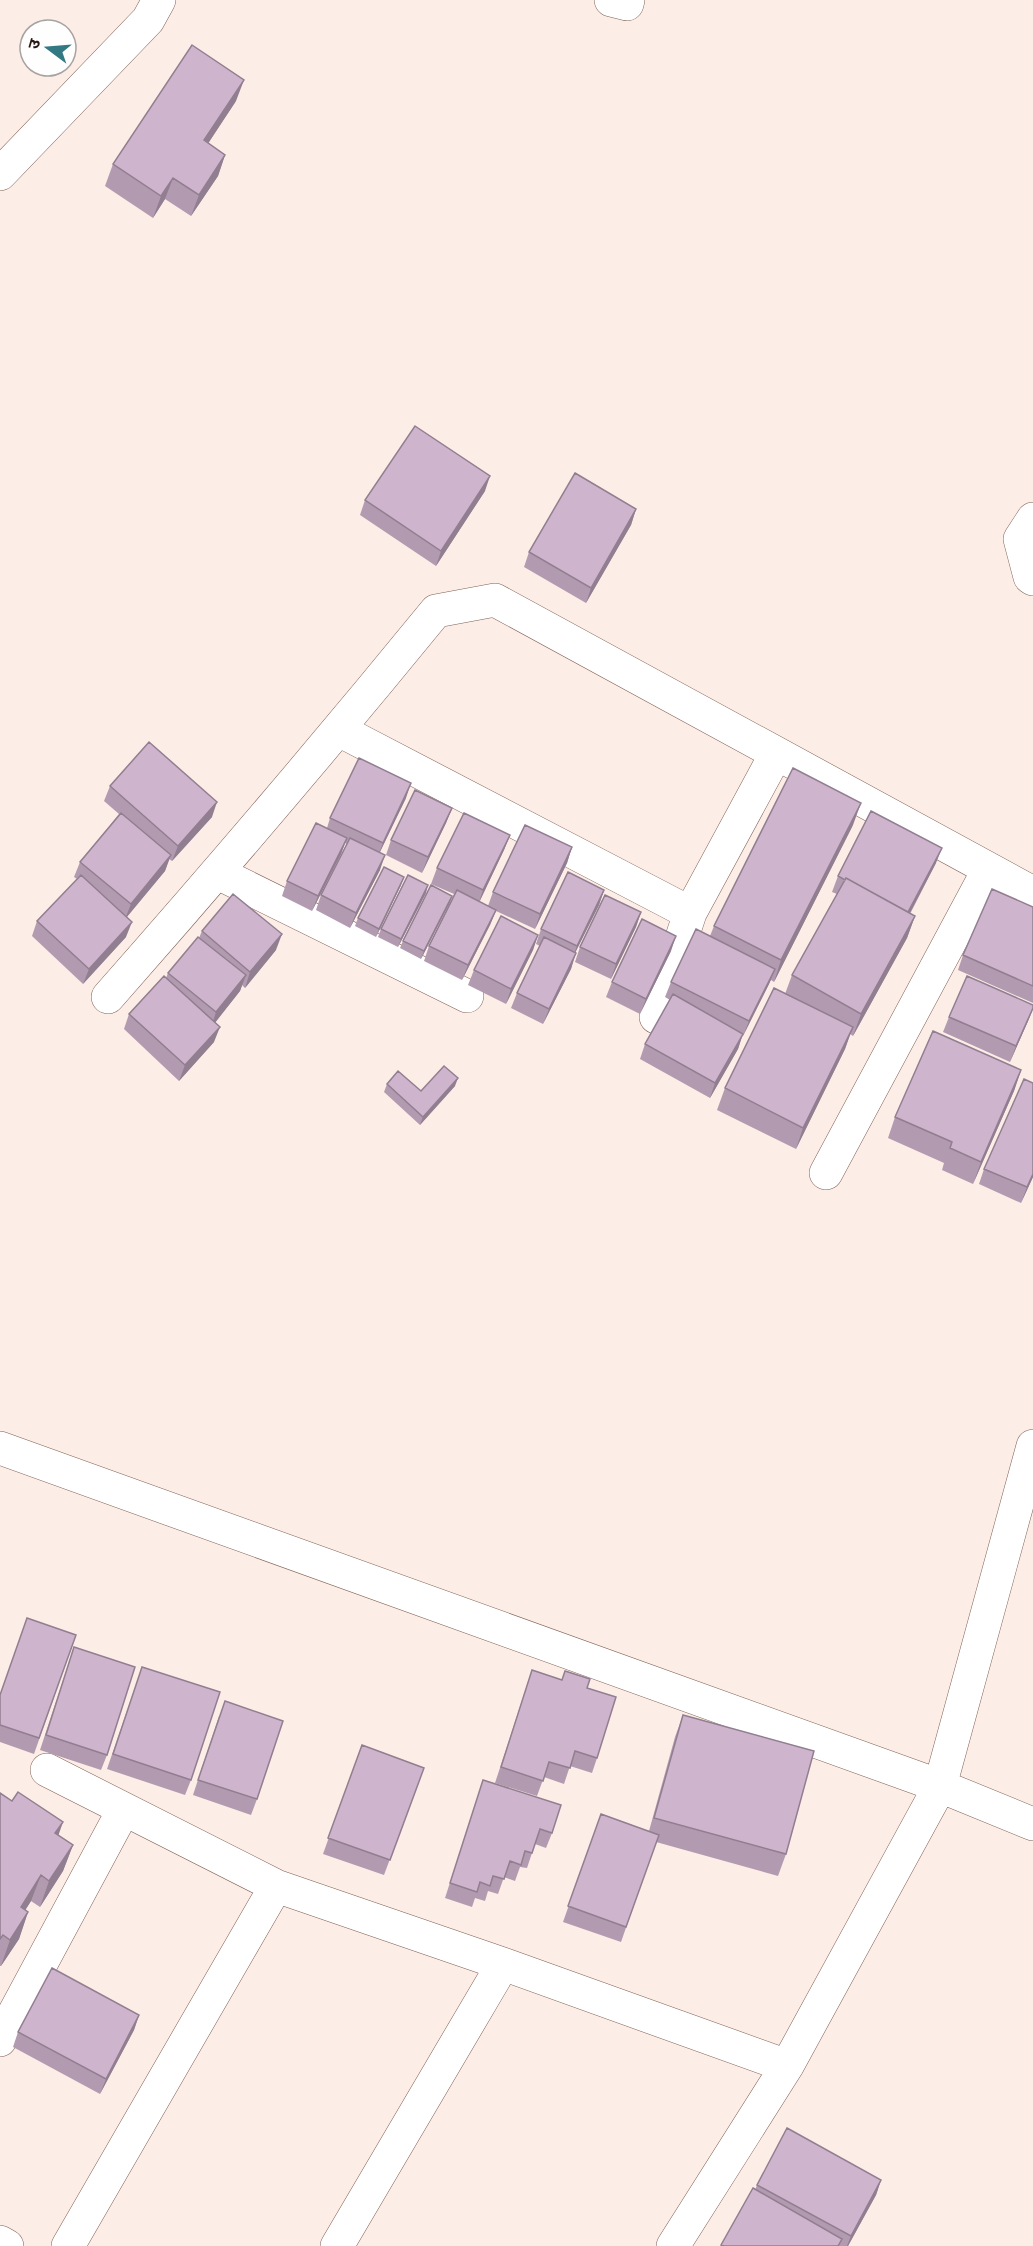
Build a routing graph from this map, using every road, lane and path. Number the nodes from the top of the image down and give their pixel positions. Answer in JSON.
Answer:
{"nodes":[{"id":1,"x":159,"y":0,"type":"edge"},
{"id":2,"x":610,"y":0,"type":"edge"},
{"id":3,"x":628,"y":0,"type":"edge"},
{"id":4,"x":0,"y":174,"type":"edge"},
{"id":5,"x":1033,"y":519,"type":"edge"},
{"id":6,"x":1033,"y":579,"type":"edge"},
{"id":7,"x":339,"y":730,"type":"junction"},
{"id":8,"x":776,"y":754,"type":"junction"},
{"id":9,"x":989,"y":869,"type":"junction"},
{"id":10,"x":218,"y":873,"type":"junction"},
{"id":11,"x":1033,"y":893,"type":"edge"},
{"id":12,"x":690,"y":913,"type":"junction"},
{"id":13,"x":467,"y":996,"type":"dead end"},
{"id":14,"x":108,"y":997,"type":"dead end"},
{"id":15,"x":656,"y":1017,"type":"dead end"},
{"id":16,"x":826,"y":1173,"type":"dead end"},
{"id":17,"x":1033,"y":1446,"type":"edge"},
{"id":18,"x":0,"y":1448,"type":"edge"},
{"id":19,"x":47,"y":1770,"type":"dead end"},
{"id":20,"x":940,"y":1786,"type":"junction"},
{"id":21,"x":124,"y":1809,"type":"junction"},
{"id":22,"x":1033,"y":1824,"type":"edge"},
{"id":23,"x":276,"y":1886,"type":"junction"},
{"id":24,"x":503,"y":1964,"type":"junction"},
{"id":25,"x":0,"y":2040,"type":"edge"},
{"id":26,"x":787,"y":2066,"type":"junction"},
{"id":27,"x":0,"y":2242,"type":"edge"},
{"id":28,"x":7,"y":2246,"type":"edge"},
{"id":29,"x":68,"y":2246,"type":"edge"},
{"id":30,"x":337,"y":2246,"type":"edge"},
{"id":31,"x":673,"y":2246,"type":"edge"}],
"edges":[{"from":1,"to":4,"type":"street"},
{"from":2,"to":3,"type":"street"},
{"from":5,"to":6,"type":"street"},
{"from":7,"to":8,"type":"street"},
{"from":7,"to":10,"type":"street"},
{"from":7,"to":12,"type":"street"},
{"from":8,"to":9,"type":"street"},
{"from":8,"to":12,"type":"street"},
{"from":9,"to":11,"type":"street"},
{"from":9,"to":16,"type":"street"},
{"from":10,"to":13,"type":"street"},
{"from":10,"to":14,"type":"street"},
{"from":12,"to":15,"type":"street"},
{"from":17,"to":20,"type":"street"},
{"from":18,"to":20,"type":"street"},
{"from":19,"to":21,"type":"street"},
{"from":20,"to":22,"type":"street"},
{"from":20,"to":26,"type":"street"},
{"from":21,"to":23,"type":"street"},
{"from":21,"to":25,"type":"street"},
{"from":23,"to":24,"type":"street"},
{"from":23,"to":29,"type":"street"},
{"from":24,"to":26,"type":"street"},
{"from":24,"to":30,"type":"street"},
{"from":26,"to":31,"type":"street"},
{"from":27,"to":28,"type":"street"}]}
